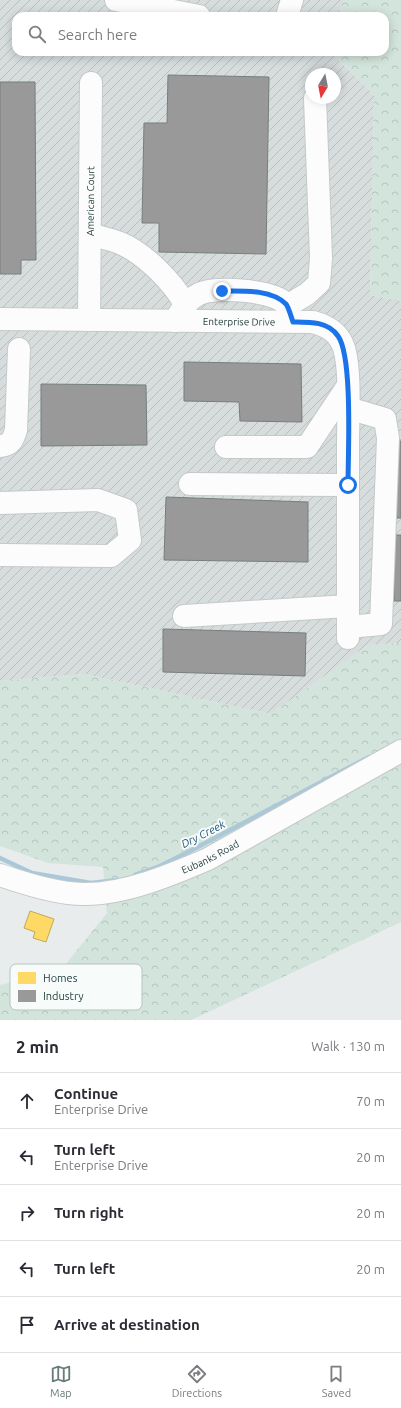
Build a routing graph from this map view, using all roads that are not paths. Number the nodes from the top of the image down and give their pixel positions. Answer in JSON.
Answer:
{"nodes":[{"id":1,"x":116,"y":0,"type":"edge"},
{"id":2,"x":292,"y":0,"type":"edge"},
{"id":3,"x":179,"y":12,"type":"edge"},
{"id":4,"x":288,"y":12,"type":"edge"},
{"id":5,"x":91,"y":83,"type":"dead end"},
{"id":6,"x":315,"y":104,"type":"edge"},
{"id":7,"x":90,"y":234,"type":"junction"},
{"id":8,"x":180,"y":312,"type":"junction"},
{"id":9,"x":290,"y":314,"type":"junction"},
{"id":10,"x":0,"y":319,"type":"edge"},
{"id":11,"x":89,"y":320,"type":"junction"},
{"id":12,"x":19,"y":349,"type":"dead end"},
{"id":13,"x":348,"y":398,"type":"junction"},
{"id":14,"x":0,"y":446,"type":"edge"},
{"id":15,"x":226,"y":447,"type":"dead end"},
{"id":16,"x":190,"y":484,"type":"dead end"},
{"id":17,"x":348,"y":485,"type":"junction"},
{"id":18,"x":0,"y":503,"type":"edge"},
{"id":19,"x":0,"y":555,"type":"edge"},
{"id":20,"x":184,"y":616,"type":"dead end"},
{"id":21,"x":348,"y":624,"type":"junction"},
{"id":22,"x":401,"y":751,"type":"edge"},
{"id":23,"x":0,"y":875,"type":"edge"}],
"edges":[{"from":1,"to":3,"type":"street"},
{"from":2,"to":4,"type":"street"},
{"from":5,"to":7,"type":"street","name":"American Court"},
{"from":6,"to":9,"type":"street"},
{"from":7,"to":8,"type":"street"},
{"from":7,"to":11,"type":"street","name":"American Court"},
{"from":8,"to":9,"type":"street","name":"Enterprise Drive"},
{"from":8,"to":9,"type":"street"},
{"from":8,"to":11,"type":"street","name":"Enterprise Drive"},
{"from":9,"to":13,"type":"street","name":"Enterprise Drive"},
{"from":10,"to":11,"type":"street","name":"Enterprise Drive"},
{"from":12,"to":14,"type":"street"},
{"from":13,"to":15,"type":"street"},
{"from":13,"to":17,"type":"street","name":"Enterprise Drive"},
{"from":13,"to":21,"type":"street"},
{"from":16,"to":17,"type":"street"},
{"from":17,"to":21,"type":"street","name":"Enterprise Drive"},
{"from":18,"to":19,"type":"street"},
{"from":20,"to":21,"type":"street"},
{"from":22,"to":23,"type":"street","name":"Eubanks Road"}]}
